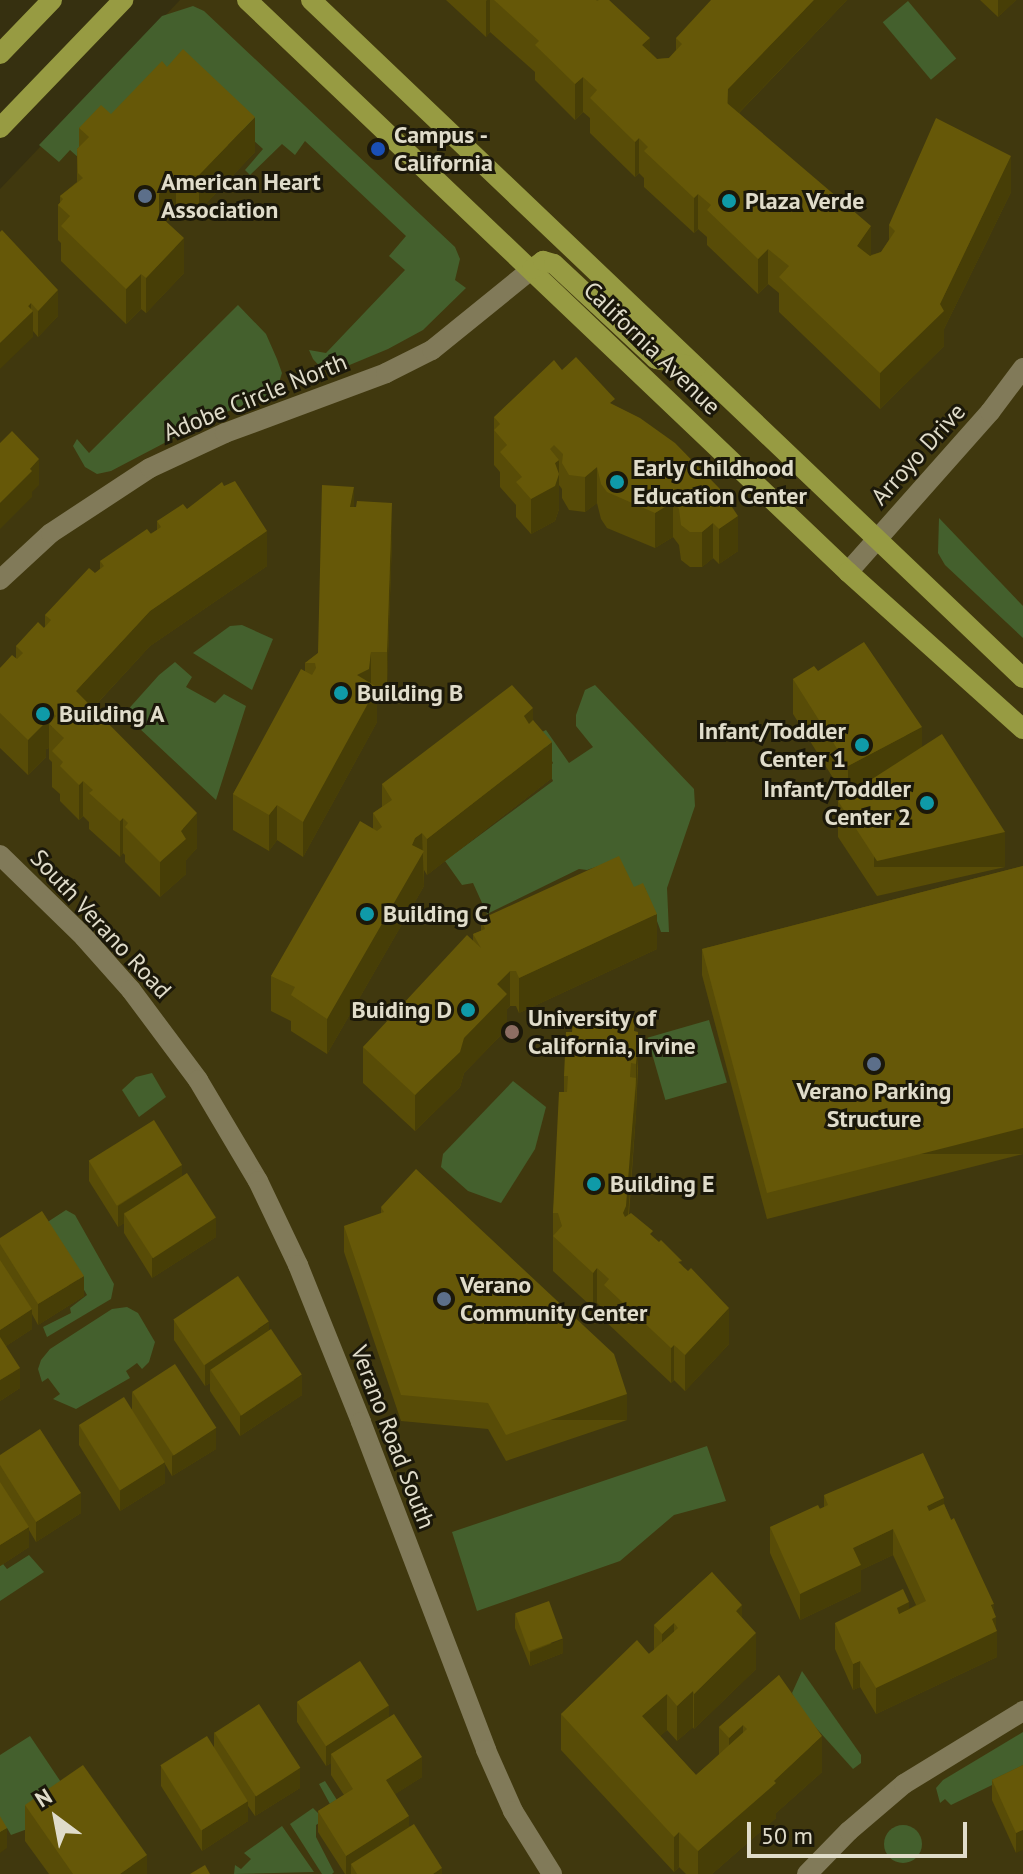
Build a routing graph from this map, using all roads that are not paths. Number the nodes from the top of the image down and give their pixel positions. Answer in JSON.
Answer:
{"nodes":[{"id":1,"x":52,"y":0,"type":"edge"},
{"id":2,"x":123,"y":0,"type":"edge"},
{"id":3,"x":247,"y":0,"type":"edge"},
{"id":4,"x":311,"y":0,"type":"edge"},
{"id":5,"x":0,"y":54,"type":"edge"},
{"id":6,"x":0,"y":128,"type":"edge"},
{"id":7,"x":532,"y":269,"type":"junction"},
{"id":8,"x":696,"y":367,"type":"junction"},
{"id":9,"x":1023,"y":368,"type":"edge"},
{"id":10,"x":876,"y":539,"type":"junction"},
{"id":11,"x":848,"y":572,"type":"junction"},
{"id":12,"x":0,"y":580,"type":"edge"},
{"id":13,"x":1023,"y":678,"type":"edge"},
{"id":14,"x":1023,"y":729,"type":"edge"},
{"id":15,"x":0,"y":855,"type":"edge"},
{"id":16,"x":162,"y":1030,"type":"joint"},
{"id":17,"x":1023,"y":1711,"type":"edge"},
{"id":18,"x":552,"y":1874,"type":"edge"},
{"id":19,"x":807,"y":1874,"type":"edge"}],
"edges":[{"from":1,"to":5,"type":"main road"},
{"from":2,"to":6,"type":"main road"},
{"from":3,"to":7,"type":"main road","name":"California Avenue"},
{"from":4,"to":8,"type":"main road","name":"California Avenue"},
{"from":7,"to":8,"type":"main road"},
{"from":7,"to":11,"type":"main road","name":"California Avenue"},
{"from":7,"to":12,"type":"street","name":"Adobe Circle North"},
{"from":8,"to":10,"type":"main road","name":"California Avenue"},
{"from":9,"to":10,"type":"street","name":"Arroyo Drive"},
{"from":10,"to":11,"type":"street","name":"Arroyo Drive"},
{"from":10,"to":13,"type":"main road","name":"California Avenue"},
{"from":11,"to":14,"type":"main road","name":"California Avenue"},
{"from":15,"to":16,"type":"street","name":"South Verano Road"},
{"from":16,"to":18,"type":"street","name":"Verano Road South"},
{"from":17,"to":19,"type":"street"}]}
